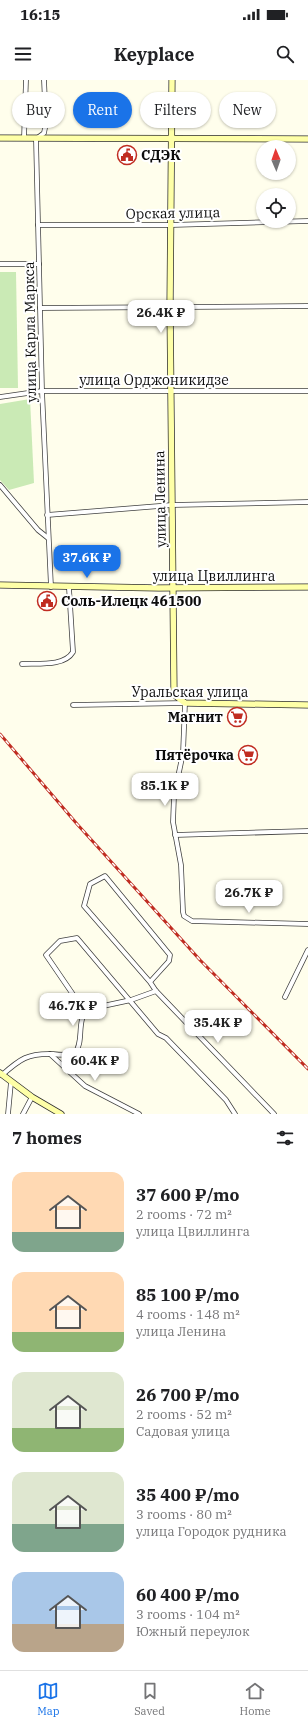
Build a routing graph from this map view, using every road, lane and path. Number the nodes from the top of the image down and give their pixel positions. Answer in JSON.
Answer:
{"nodes":[{"id":1,"x":26,"y":80,"type":"edge"},
{"id":2,"x":44,"y":80,"type":"edge"},
{"id":3,"x":172,"y":80,"type":"edge"},
{"id":4,"x":0,"y":138,"type":"edge"},
{"id":5,"x":24,"y":138,"type":"junction"},
{"id":6,"x":36,"y":139,"type":"junction"},
{"id":7,"x":171,"y":139,"type":"junction"},
{"id":8,"x":308,"y":139,"type":"edge"},
{"id":9,"x":308,"y":221,"type":"edge"},
{"id":10,"x":38,"y":225,"type":"junction"},
{"id":11,"x":171,"y":225,"type":"junction"},
{"id":12,"x":0,"y":264,"type":"edge"},
{"id":13,"x":39,"y":264,"type":"junction"},
{"id":14,"x":308,"y":306,"type":"edge"},
{"id":15,"x":170,"y":307,"type":"junction"},
{"id":16,"x":40,"y":308,"type":"junction"},
{"id":17,"x":42,"y":391,"type":"junction"},
{"id":18,"x":170,"y":391,"type":"junction"},
{"id":19,"x":308,"y":391,"type":"edge"},
{"id":20,"x":0,"y":397,"type":"edge"},
{"id":21,"x":0,"y":485,"type":"edge"},
{"id":22,"x":308,"y":502,"type":"edge"},
{"id":23,"x":172,"y":506,"type":"junction"},
{"id":24,"x":47,"y":514,"type":"junction"},
{"id":25,"x":48,"y":538,"type":"junction"},
{"id":26,"x":0,"y":585,"type":"edge"},
{"id":27,"x":51,"y":587,"type":"junction"},
{"id":28,"x":308,"y":587,"type":"edge"},
{"id":29,"x":69,"y":588,"type":"junction"},
{"id":30,"x":173,"y":588,"type":"junction"},
{"id":31,"x":22,"y":664,"type":"dead end"},
{"id":32,"x":185,"y":703,"type":"junction"},
{"id":33,"x":73,"y":705,"type":"dead end"},
{"id":34,"x":308,"y":705,"type":"edge"},
{"id":35,"x":308,"y":831,"type":"edge"},
{"id":36,"x":175,"y":835,"type":"junction"},
{"id":37,"x":308,"y":924,"type":"edge"},
{"id":38,"x":308,"y":950,"type":"edge"},
{"id":39,"x":150,"y":982,"type":"junction"},
{"id":40,"x":156,"y":991,"type":"junction"},
{"id":41,"x":284,"y":997,"type":"dead end"},
{"id":42,"x":130,"y":1000,"type":"junction"},
{"id":43,"x":85,"y":1012,"type":"junction"},
{"id":44,"x":50,"y":1054,"type":"junction"},
{"id":45,"x":1,"y":1074,"type":"edge"},
{"id":46,"x":11,"y":1082,"type":"junction"},
{"id":47,"x":32,"y":1097,"type":"junction"},
{"id":48,"x":8,"y":1114,"type":"edge"},
{"id":49,"x":23,"y":1114,"type":"edge"},
{"id":50,"x":61,"y":1114,"type":"edge"},
{"id":51,"x":139,"y":1114,"type":"edge"},
{"id":52,"x":235,"y":1114,"type":"edge"},
{"id":53,"x":274,"y":1114,"type":"edge"}],
"edges":[{"from":1,"to":5,"type":"street"},
{"from":2,"to":6,"type":"street"},
{"from":3,"to":7,"type":"street","name":"улица Ленина"},
{"from":4,"to":5,"type":"street"},
{"from":5,"to":6,"type":"street"},
{"from":6,"to":7,"type":"street"},
{"from":6,"to":10,"type":"street","name":"улица Карла Маркса"},
{"from":7,"to":8,"type":"street"},
{"from":7,"to":11,"type":"street","name":"улица Ленина"},
{"from":9,"to":11,"type":"street","name":"Орская улица"},
{"from":10,"to":11,"type":"street","name":"Орская улица"},
{"from":10,"to":13,"type":"street","name":"улица Карла Маркса"},
{"from":11,"to":15,"type":"street","name":"улица Ленина"},
{"from":12,"to":13,"type":"street"},
{"from":13,"to":16,"type":"street","name":"улица Карла Маркса"},
{"from":14,"to":15,"type":"street"},
{"from":15,"to":16,"type":"street"},
{"from":15,"to":18,"type":"street","name":"улица Ленина"},
{"from":16,"to":17,"type":"street","name":"улица Карла Маркса"},
{"from":17,"to":18,"type":"street","name":"улица Орджоникидзе"},
{"from":17,"to":20,"type":"street","name":"улица Орджоникидзе"},
{"from":17,"to":24,"type":"street","name":"улица Карла Маркса"},
{"from":18,"to":19,"type":"street","name":"улица Орджоникидзе"},
{"from":18,"to":23,"type":"street","name":"улица Ленина"},
{"from":21,"to":25,"type":"street"},
{"from":22,"to":23,"type":"street"},
{"from":23,"to":24,"type":"street"},
{"from":23,"to":30,"type":"street","name":"улица Ленина"},
{"from":24,"to":25,"type":"street","name":"улица Карла Маркса"},
{"from":25,"to":27,"type":"street","name":"улица Карла Маркса"},
{"from":26,"to":27,"type":"street","name":"улица Цвиллинга"},
{"from":27,"to":29,"type":"street","name":"улица Цвиллинга"},
{"from":28,"to":30,"type":"street","name":"улица Цвиллинга"},
{"from":29,"to":30,"type":"street","name":"улица Цвиллинга"},
{"from":29,"to":31,"type":"street"},
{"from":30,"to":32,"type":"street","name":"улица Ленина"},
{"from":32,"to":33,"type":"street","name":"Уральская улица"},
{"from":32,"to":34,"type":"street","name":"Уральская улица"},
{"from":32,"to":36,"type":"street"},
{"from":35,"to":36,"type":"street"},
{"from":36,"to":37,"type":"street"},
{"from":38,"to":41,"type":"street"},
{"from":39,"to":39,"type":"street"},
{"from":39,"to":40,"type":"street"},
{"from":40,"to":42,"type":"street"},
{"from":40,"to":53,"type":"street"},
{"from":42,"to":43,"type":"street"},
{"from":42,"to":43,"type":"street"},
{"from":42,"to":52,"type":"street"},
{"from":43,"to":44,"type":"street"},
{"from":44,"to":45,"type":"street"},
{"from":44,"to":51,"type":"street"},
{"from":45,"to":46,"type":"street"},
{"from":46,"to":47,"type":"street"},
{"from":46,"to":48,"type":"street"},
{"from":47,"to":49,"type":"street"},
{"from":47,"to":50,"type":"street"}]}
